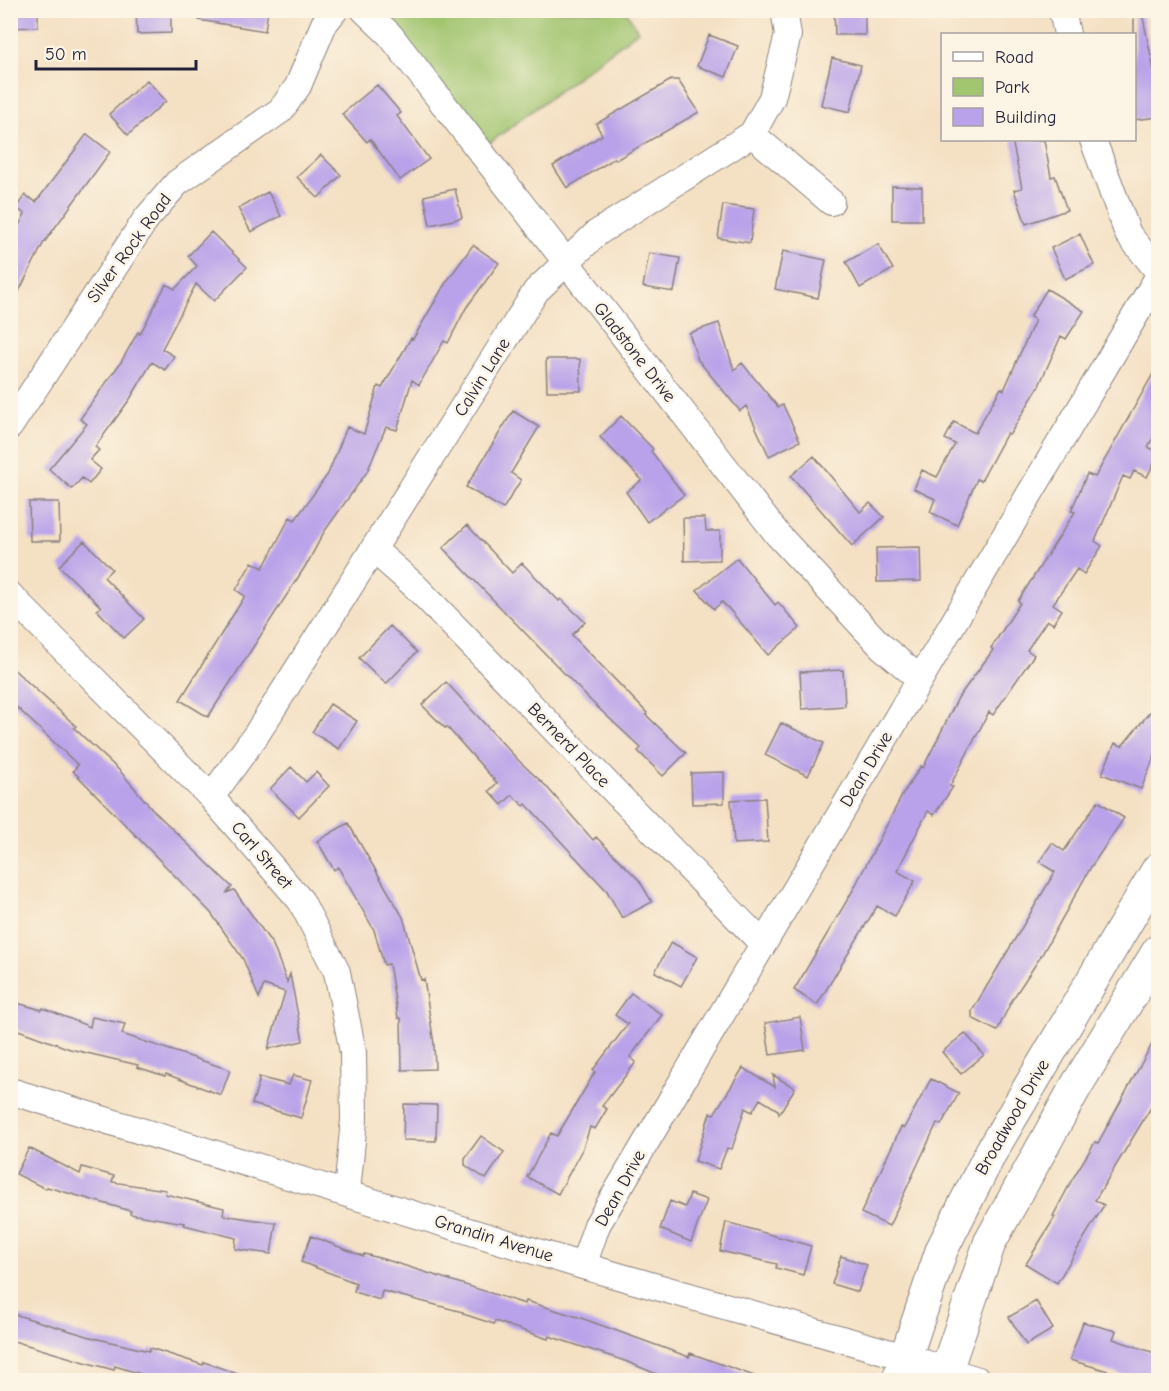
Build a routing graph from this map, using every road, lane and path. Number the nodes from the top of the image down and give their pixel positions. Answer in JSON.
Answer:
{"nodes":[{"id":1,"x":334,"y":10,"type":"edge"},
{"id":2,"x":364,"y":10,"type":"edge"},
{"id":3,"x":784,"y":10,"type":"edge"},
{"id":4,"x":1062,"y":10,"type":"edge"},
{"id":5,"x":1067,"y":33,"type":"edge"},
{"id":6,"x":752,"y":134,"type":"junction"},
{"id":7,"x":1093,"y":141,"type":"edge"},
{"id":8,"x":831,"y":202,"type":"dead end"},
{"id":9,"x":566,"y":263,"type":"junction"},
{"id":10,"x":1158,"y":270,"type":"edge"},
{"id":11,"x":1158,"y":277,"type":"edge"},
{"id":12,"x":10,"y":426,"type":"edge"},
{"id":13,"x":374,"y":550,"type":"junction"},
{"id":14,"x":10,"y":595,"type":"edge"},
{"id":15,"x":920,"y":680,"type":"junction"},
{"id":16,"x":211,"y":797,"type":"junction"},
{"id":17,"x":1158,"y":869,"type":"edge"},
{"id":18,"x":762,"y":943,"type":"junction"},
{"id":19,"x":1158,"y":951,"type":"edge"},
{"id":20,"x":10,"y":1091,"type":"edge"},
{"id":21,"x":347,"y":1192,"type":"junction"},
{"id":22,"x":583,"y":1266,"type":"junction"},
{"id":23,"x":902,"y":1369,"type":"edge"},
{"id":24,"x":945,"y":1375,"type":"edge"},
{"id":25,"x":978,"y":1380,"type":"edge"}],
"edges":[{"from":1,"to":12,"type":"street","name":"Silver Rock Road"},
{"from":2,"to":9,"type":"street","name":"Gladstone Drive"},
{"from":3,"to":6,"type":"street","name":"Calvin Lane"},
{"from":4,"to":5,"type":"street"},
{"from":6,"to":8,"type":"street"},
{"from":6,"to":9,"type":"street","name":"Calvin Lane"},
{"from":7,"to":10,"type":"street"},
{"from":9,"to":13,"type":"street","name":"Calvin Lane"},
{"from":9,"to":15,"type":"street","name":"Gladstone Drive"},
{"from":11,"to":15,"type":"street","name":"Dean Drive"},
{"from":13,"to":16,"type":"street","name":"Calvin Lane"},
{"from":13,"to":18,"type":"street","name":"Bernerd Place"},
{"from":14,"to":16,"type":"street","name":"Carl Street"},
{"from":15,"to":18,"type":"street","name":"Dean Drive"},
{"from":16,"to":21,"type":"street","name":"Carl Street"},
{"from":17,"to":23,"type":"street","name":"Broadwood Drive"},
{"from":18,"to":22,"type":"street","name":"Dean Drive"},
{"from":19,"to":24,"type":"street"},
{"from":20,"to":21,"type":"street","name":"Grandin Avenue"},
{"from":21,"to":22,"type":"street","name":"Grandin Avenue"},
{"from":22,"to":23,"type":"street","name":"Grandin Avenue"},
{"from":23,"to":24,"type":"street","name":"Grandin Avenue"},
{"from":24,"to":25,"type":"street","name":"Grandin Avenue"}]}
